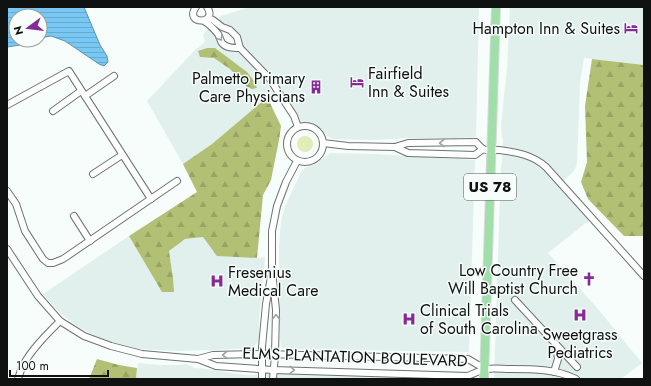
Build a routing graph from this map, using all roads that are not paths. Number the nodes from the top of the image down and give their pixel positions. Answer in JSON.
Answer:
{"nodes":[{"id":1,"x":196,"y":7,"type":"edge"},
{"id":2,"x":207,"y":7,"type":"edge"},
{"id":3,"x":496,"y":7,"type":"edge"},
{"id":4,"x":206,"y":19,"type":"junction"},
{"id":5,"x":240,"y":48,"type":"junction"},
{"id":6,"x":114,"y":76,"type":"dead end"},
{"id":7,"x":83,"y":94,"type":"junction"},
{"id":8,"x":7,"y":106,"type":"edge"},
{"id":9,"x":53,"y":111,"type":"dead end"},
{"id":10,"x":298,"y":127,"type":"junction"},
{"id":11,"x":323,"y":143,"type":"junction"},
{"id":12,"x":395,"y":147,"type":"junction"},
{"id":13,"x":487,"y":149,"type":"junction"},
{"id":14,"x":122,"y":154,"type":"junction"},
{"id":15,"x":297,"y":161,"type":"junction"},
{"id":16,"x":94,"y":174,"type":"dead end"},
{"id":17,"x":177,"y":181,"type":"dead end"},
{"id":18,"x":7,"y":191,"type":"edge"},
{"id":19,"x":151,"y":199,"type":"junction"},
{"id":20,"x":74,"y":216,"type":"dead end"},
{"id":21,"x":90,"y":241,"type":"junction"},
{"id":22,"x":7,"y":249,"type":"edge"},
{"id":23,"x":272,"y":270,"type":"junction"},
{"id":24,"x":644,"y":276,"type":"edge"},
{"id":25,"x":516,"y":300,"type":"dead end"},
{"id":26,"x":60,"y":321,"type":"junction"},
{"id":27,"x":556,"y":343,"type":"junction"},
{"id":28,"x":262,"y":354,"type":"junction"},
{"id":29,"x":275,"y":355,"type":"junction"},
{"id":30,"x":198,"y":359,"type":"junction"},
{"id":31,"x":577,"y":367,"type":"dead end"},
{"id":32,"x":262,"y":369,"type":"junction"},
{"id":33,"x":485,"y":369,"type":"junction"},
{"id":34,"x":273,"y":370,"type":"junction"},
{"id":35,"x":554,"y":372,"type":"junction"},
{"id":36,"x":18,"y":379,"type":"edge"},
{"id":37,"x":262,"y":379,"type":"edge"},
{"id":38,"x":273,"y":379,"type":"edge"},
{"id":39,"x":484,"y":379,"type":"edge"},
{"id":40,"x":576,"y":379,"type":"edge"}],
"edges":[{"from":1,"to":4,"type":"street"},
{"from":2,"to":4,"type":"street"},
{"from":3,"to":13,"type":"main road","number":"US 78"},
{"from":4,"to":5,"type":"street","one_way":true},
{"from":4,"to":5,"type":"street"},
{"from":5,"to":10,"type":"street"},
{"from":6,"to":7,"type":"street"},
{"from":7,"to":8,"type":"street"},
{"from":7,"to":9,"type":"street"},
{"from":7,"to":14,"type":"street"},
{"from":10,"to":11,"type":"street"},
{"from":10,"to":15,"type":"street"},
{"from":11,"to":12,"type":"street"},
{"from":11,"to":15,"type":"street"},
{"from":12,"to":13,"type":"street"},
{"from":13,"to":12,"type":"street","one_way":true},
{"from":13,"to":24,"type":"street"},
{"from":13,"to":33,"type":"main road","number":"US 78"},
{"from":14,"to":16,"type":"street"},
{"from":14,"to":19,"type":"street"},
{"from":15,"to":23,"type":"street"},
{"from":17,"to":19,"type":"street"},
{"from":18,"to":21,"type":"street"},
{"from":19,"to":21,"type":"street"},
{"from":20,"to":21,"type":"street"},
{"from":22,"to":26,"type":"street","name":"ELMS PLANTATION BOULEVARD"},
{"from":23,"to":28,"type":"street"},
{"from":29,"to":23,"type":"street","one_way":true},
{"from":25,"to":27,"type":"street"},
{"from":26,"to":30,"type":"street","name":"ELMS PLANTATION BOULEVARD"},
{"from":26,"to":36,"type":"street"},
{"from":27,"to":31,"type":"street"},
{"from":27,"to":35,"type":"street"},
{"from":28,"to":29,"type":"street","name":"ELMS PLANTATION BOULEVARD"},
{"from":28,"to":30,"type":"street","name":"ELMS PLANTATION BOULEVARD","one_way":true},
{"from":28,"to":32,"type":"street"},
{"from":29,"to":33,"type":"street","name":"ELMS PLANTATION BOULEVARD"},
{"from":29,"to":34,"type":"street"},
{"from":30,"to":32,"type":"street","name":"ELMS PLANTATION BOULEVARD"},
{"from":32,"to":34,"type":"street","name":"ELMS PLANTATION BOULEVARD"},
{"from":32,"to":37,"type":"street"},
{"from":34,"to":33,"type":"street","name":"ELMS PLANTATION BOULEVARD","one_way":true},
{"from":33,"to":35,"type":"street"},
{"from":33,"to":39,"type":"main road","number":"US 78"},
{"from":34,"to":38,"type":"street"},
{"from":35,"to":40,"type":"street"}]}
